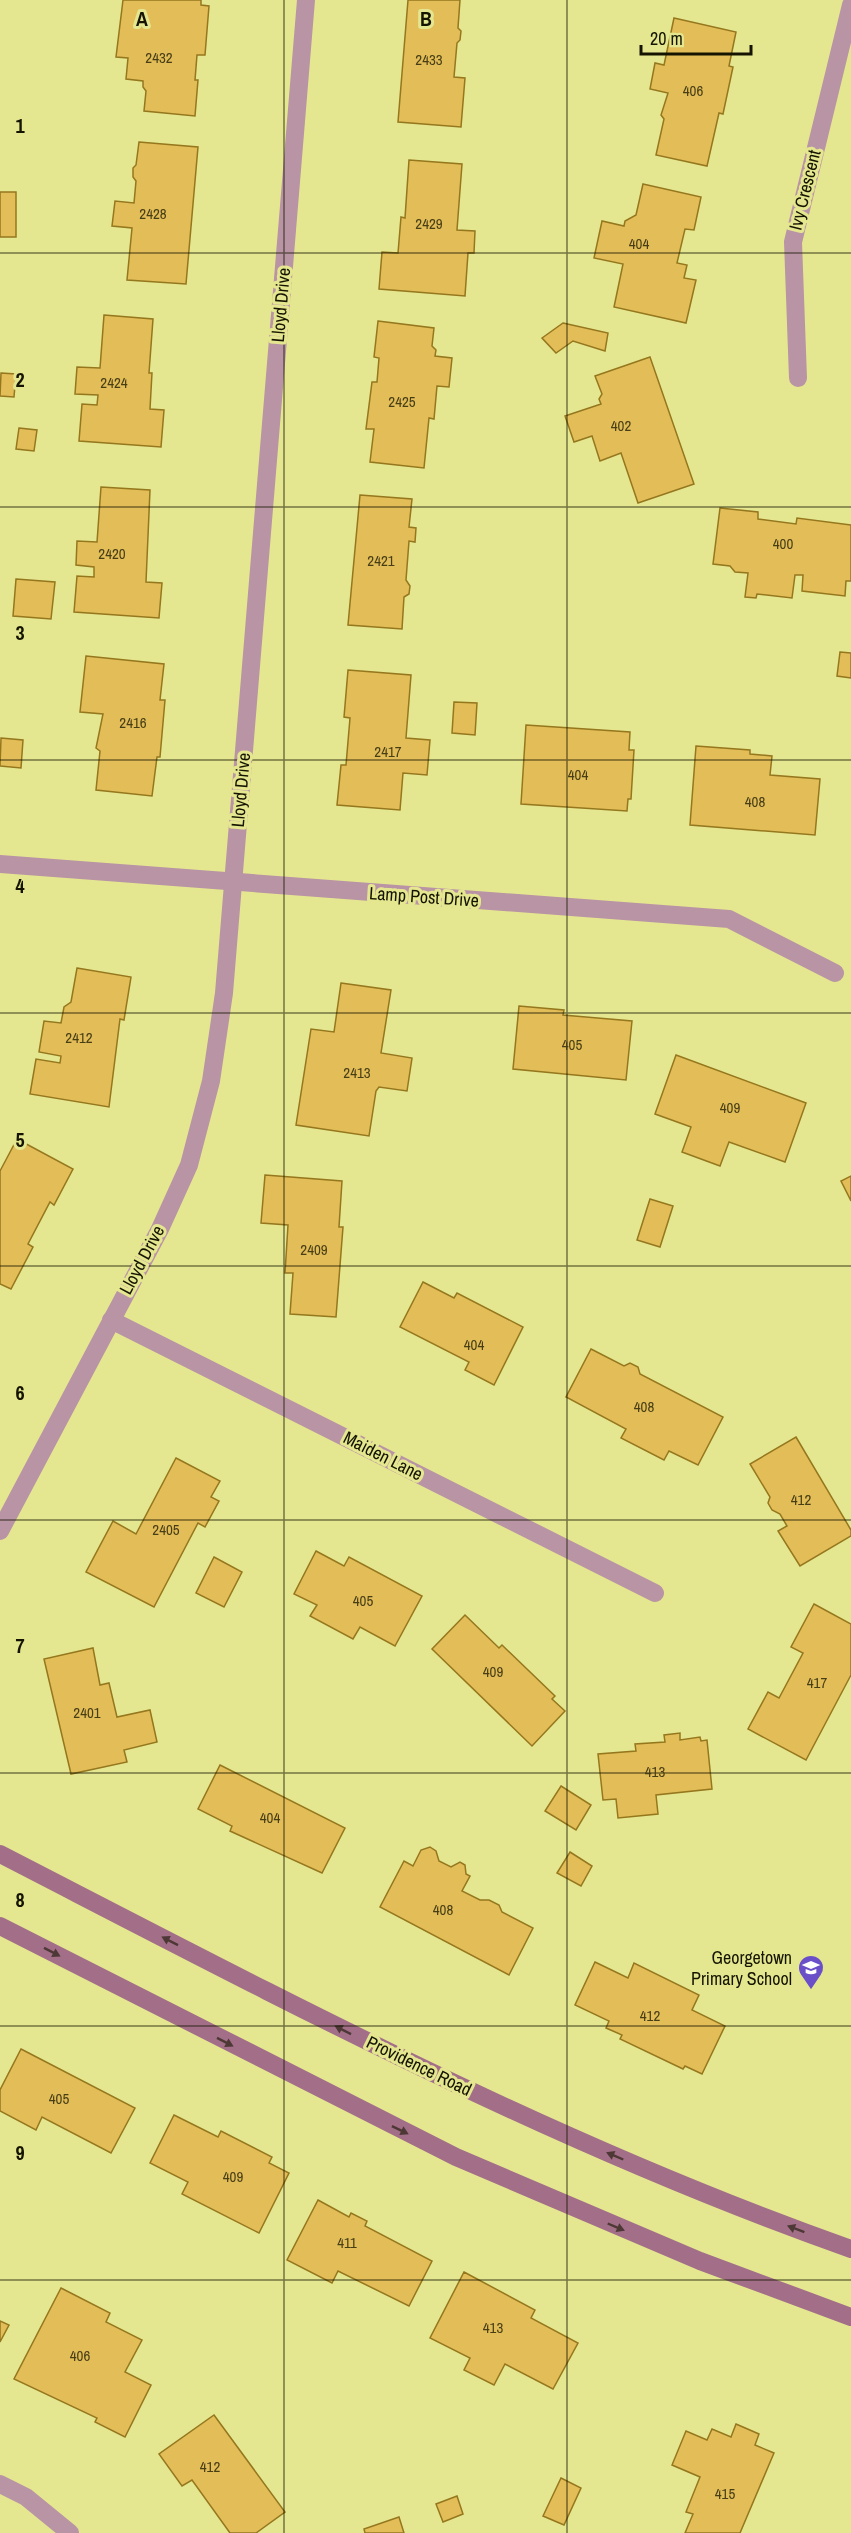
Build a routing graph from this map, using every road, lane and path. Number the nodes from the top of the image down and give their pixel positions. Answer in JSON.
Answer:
{"nodes":[{"id":1,"x":306,"y":0,"type":"edge"},
{"id":2,"x":851,"y":5,"type":"edge"},
{"id":3,"x":798,"y":378,"type":"dead end"},
{"id":4,"x":0,"y":864,"type":"edge"},
{"id":5,"x":233,"y":883,"type":"junction"},
{"id":6,"x":835,"y":973,"type":"dead end"},
{"id":7,"x":111,"y":1320,"type":"junction"},
{"id":8,"x":0,"y":1531,"type":"edge"},
{"id":9,"x":655,"y":1593,"type":"dead end"},
{"id":10,"x":0,"y":1854,"type":"edge"},
{"id":11,"x":0,"y":1926,"type":"edge"},
{"id":12,"x":851,"y":2249,"type":"edge"},
{"id":13,"x":851,"y":2317,"type":"edge"},
{"id":14,"x":0,"y":2484,"type":"edge"},
{"id":15,"x":70,"y":2533,"type":"edge"}],
"edges":[{"from":1,"to":5,"type":"street","name":"Lloyd Drive"},
{"from":2,"to":3,"type":"street","name":"Ivy Crescent"},
{"from":4,"to":5,"type":"street","name":"Lamp Post Drive"},
{"from":5,"to":6,"type":"street","name":"Lamp Post Drive"},
{"from":5,"to":7,"type":"street","name":"Lloyd Drive"},
{"from":7,"to":8,"type":"street","name":"Lloyd Drive"},
{"from":7,"to":9,"type":"street","name":"Maiden Lane"},
{"from":12,"to":10,"type":"main road","name":"Providence Road","one_way":true},
{"from":11,"to":13,"type":"main road","one_way":true},
{"from":14,"to":15,"type":"street"}]}
